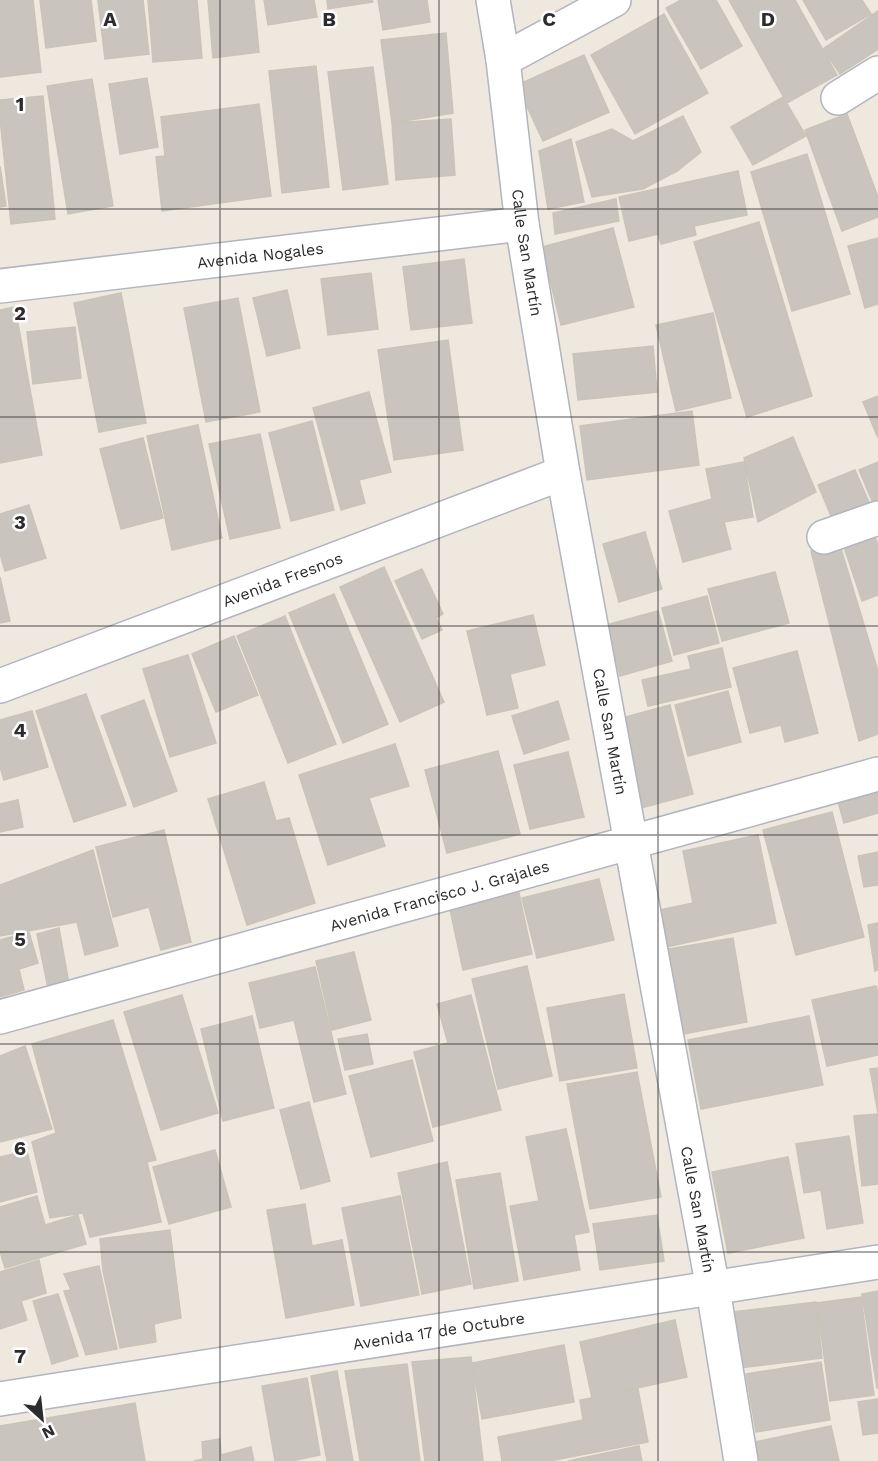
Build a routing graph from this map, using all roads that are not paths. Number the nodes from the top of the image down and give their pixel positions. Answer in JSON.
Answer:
{"nodes":[{"id":1,"x":493,"y":0,"type":"edge"},
{"id":2,"x":614,"y":0,"type":"edge"},
{"id":3,"x":503,"y":60,"type":"junction"},
{"id":4,"x":878,"y":73,"type":"edge"},
{"id":5,"x":838,"y":98,"type":"dead end"},
{"id":6,"x":522,"y":224,"type":"junction"},
{"id":7,"x":0,"y":286,"type":"edge"},
{"id":8,"x":563,"y":473,"type":"junction"},
{"id":9,"x":878,"y":518,"type":"edge"},
{"id":10,"x":824,"y":537,"type":"dead end"},
{"id":11,"x":0,"y":686,"type":"edge"},
{"id":12,"x":878,"y":774,"type":"edge"},
{"id":13,"x":631,"y":841,"type":"junction"},
{"id":14,"x":0,"y":1017,"type":"edge"},
{"id":15,"x":878,"y":1262,"type":"edge"},
{"id":16,"x":712,"y":1289,"type":"junction"},
{"id":17,"x":0,"y":1399,"type":"edge"},
{"id":18,"x":741,"y":1461,"type":"edge"}],
"edges":[{"from":1,"to":3,"type":"street","name":"Calle San Martín"},
{"from":2,"to":3,"type":"street"},
{"from":3,"to":6,"type":"street","name":"Calle San Martín"},
{"from":4,"to":5,"type":"street"},
{"from":6,"to":7,"type":"street","name":"Avenida Nogales"},
{"from":6,"to":8,"type":"street","name":"Calle San Martín"},
{"from":8,"to":11,"type":"street","name":"Avenida Fresnos"},
{"from":8,"to":13,"type":"street","name":"Calle San Martín"},
{"from":9,"to":10,"type":"street"},
{"from":12,"to":13,"type":"street","name":"Avenida Francisco J. Grajales"},
{"from":13,"to":14,"type":"street","name":"Avenida Francisco J. Grajales"},
{"from":13,"to":16,"type":"street","name":"Calle San Martín"},
{"from":15,"to":16,"type":"street","name":"Avenida 17 de Octubre"},
{"from":16,"to":17,"type":"street","name":"Avenida 17 de Octubre"},
{"from":16,"to":18,"type":"street","name":"Calle San Martín"}]}
